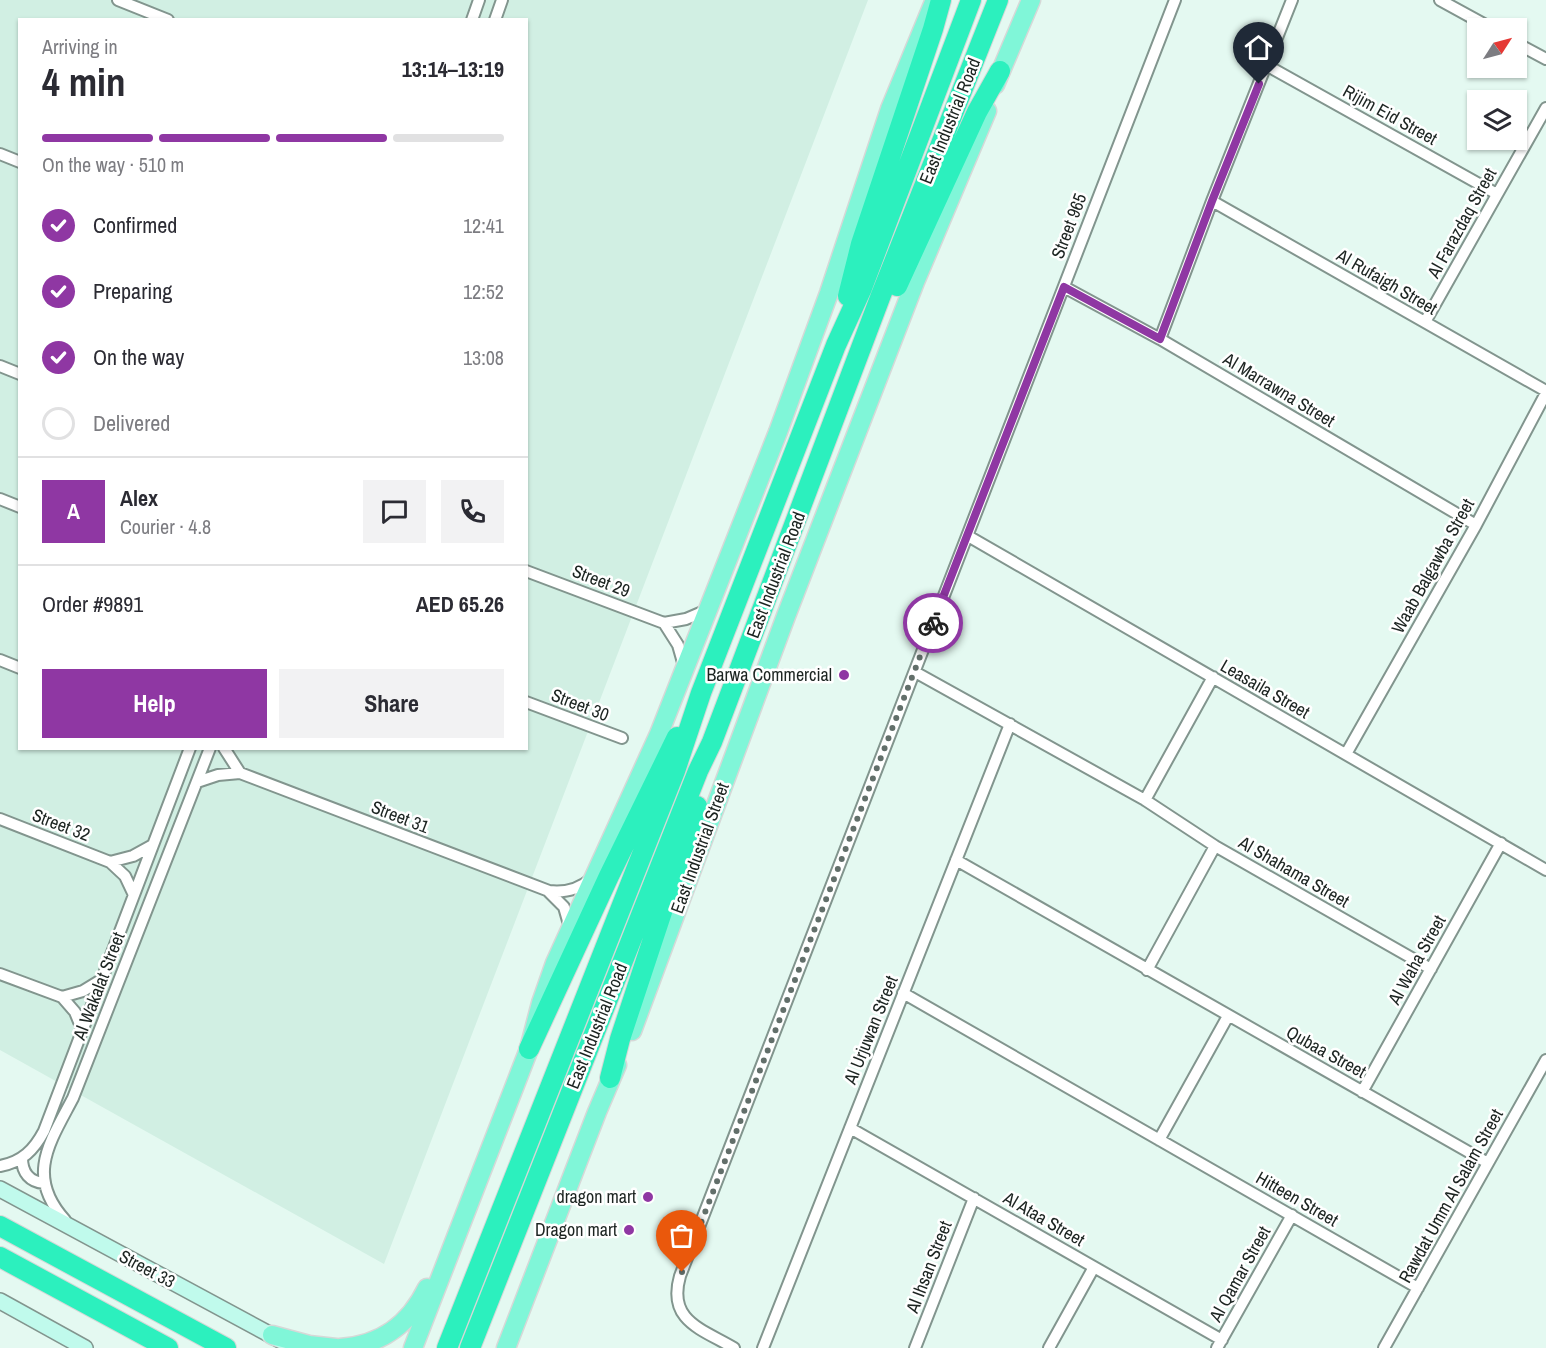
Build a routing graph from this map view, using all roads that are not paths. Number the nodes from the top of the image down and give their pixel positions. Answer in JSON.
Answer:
{"nodes":[{"id":1,"x":118,"y":0,"type":"edge"},
{"id":2,"x":479,"y":0,"type":"edge"},
{"id":3,"x":502,"y":0,"type":"edge"},
{"id":4,"x":936,"y":0,"type":"edge"},
{"id":5,"x":941,"y":0,"type":"edge"},
{"id":6,"x":971,"y":0,"type":"edge"},
{"id":7,"x":998,"y":0,"type":"edge"},
{"id":8,"x":1031,"y":0,"type":"edge"},
{"id":9,"x":1175,"y":0,"type":"edge"},
{"id":10,"x":1292,"y":0,"type":"edge"},
{"id":11,"x":1440,"y":0,"type":"edge"},
{"id":12,"x":163,"y":18,"type":"edge"},
{"id":13,"x":473,"y":18,"type":"edge"},
{"id":14,"x":496,"y":18,"type":"edge"},
{"id":15,"x":1473,"y":18,"type":"edge"},
{"id":16,"x":1527,"y":49,"type":"edge"},
{"id":17,"x":1546,"y":60,"type":"edge"},
{"id":18,"x":1266,"y":65,"type":"junction"},
{"id":19,"x":1000,"y":71,"type":"junction"},
{"id":20,"x":1546,"y":108,"type":"edge"},
{"id":21,"x":0,"y":154,"type":"edge"},
{"id":22,"x":18,"y":161,"type":"edge"},
{"id":23,"x":1497,"y":194,"type":"junction"},
{"id":24,"x":1212,"y":201,"type":"junction"},
{"id":25,"x":1064,"y":287,"type":"junction"},
{"id":26,"x":1425,"y":322,"type":"junction"},
{"id":27,"x":1160,"y":339,"type":"junction"},
{"id":28,"x":836,"y":345,"type":"junction"},
{"id":29,"x":860,"y":354,"type":"junction"},
{"id":30,"x":0,"y":366,"type":"edge"},
{"id":31,"x":18,"y":373,"type":"edge"},
{"id":32,"x":1546,"y":392,"type":"edge"},
{"id":33,"x":0,"y":500,"type":"edge"},
{"id":34,"x":18,"y":506,"type":"edge"},
{"id":35,"x":1476,"y":525,"type":"junction"},
{"id":36,"x":968,"y":536,"type":"junction"},
{"id":37,"x":528,"y":571,"type":"edge"},
{"id":38,"x":707,"y":610,"type":"junction"},
{"id":39,"x":786,"y":616,"type":"joint"},
{"id":40,"x":664,"y":623,"type":"junction"},
{"id":41,"x":0,"y":660,"type":"edge"},
{"id":42,"x":18,"y":667,"type":"edge"},
{"id":43,"x":685,"y":671,"type":"junction"},
{"id":44,"x":915,"y":672,"type":"junction"},
{"id":45,"x":1213,"y":677,"type":"junction"},
{"id":46,"x":701,"y":693,"type":"junction"},
{"id":47,"x":528,"y":703,"type":"edge"},
{"id":48,"x":1010,"y":724,"type":"junction"},
{"id":49,"x":622,"y":738,"type":"dead end"},
{"id":50,"x":712,"y":742,"type":"junction"},
{"id":51,"x":209,"y":750,"type":"edge"},
{"id":52,"x":225,"y":750,"type":"edge"},
{"id":53,"x":187,"y":752,"type":"edge"},
{"id":54,"x":1346,"y":754,"type":"junction"},
{"id":55,"x":240,"y":773,"type":"junction"},
{"id":56,"x":197,"y":782,"type":"junction"},
{"id":57,"x":1145,"y":800,"type":"junction"},
{"id":58,"x":0,"y":819,"type":"edge"},
{"id":59,"x":1501,"y":843,"type":"junction"},
{"id":60,"x":153,"y":845,"type":"junction"},
{"id":61,"x":1215,"y":846,"type":"junction"},
{"id":62,"x":956,"y":860,"type":"junction"},
{"id":63,"x":110,"y":862,"type":"junction"},
{"id":64,"x":1546,"y":870,"type":"edge"},
{"id":65,"x":593,"y":877,"type":"junction"},
{"id":66,"x":549,"y":891,"type":"junction"},
{"id":67,"x":134,"y":895,"type":"junction"},
{"id":68,"x":570,"y":928,"type":"junction"},
{"id":69,"x":1148,"y":969,"type":"junction"},
{"id":70,"x":1431,"y":969,"type":"junction"},
{"id":71,"x":0,"y":974,"type":"edge"},
{"id":72,"x":101,"y":980,"type":"junction"},
{"id":73,"x":903,"y":993,"type":"junction"},
{"id":74,"x":62,"y":998,"type":"junction"},
{"id":75,"x":1228,"y":1016,"type":"junction"},
{"id":76,"x":82,"y":1029,"type":"junction"},
{"id":77,"x":529,"y":1049,"type":"junction"},
{"id":78,"x":1546,"y":1060,"type":"edge"},
{"id":79,"x":1542,"y":1077,"type":"edge"},
{"id":80,"x":610,"y":1078,"type":"junction"},
{"id":81,"x":1362,"y":1092,"type":"junction"},
{"id":82,"x":850,"y":1128,"type":"junction"},
{"id":83,"x":1159,"y":1140,"type":"junction"},
{"id":84,"x":22,"y":1158,"type":"junction"},
{"id":85,"x":1488,"y":1163,"type":"junction"},
{"id":86,"x":0,"y":1166,"type":"edge"},
{"id":87,"x":44,"y":1183,"type":"junction"},
{"id":88,"x":0,"y":1189,"type":"edge"},
{"id":89,"x":974,"y":1198,"type":"junction"},
{"id":90,"x":465,"y":1215,"type":"junction"},
{"id":91,"x":1292,"y":1215,"type":"junction"},
{"id":92,"x":0,"y":1226,"type":"edge"},
{"id":93,"x":74,"y":1229,"type":"junction"},
{"id":94,"x":543,"y":1250,"type":"junction"},
{"id":95,"x":0,"y":1257,"type":"edge"},
{"id":96,"x":1094,"y":1267,"type":"junction"},
{"id":97,"x":1418,"y":1287,"type":"junction"},
{"id":98,"x":0,"y":1300,"type":"edge"},
{"id":99,"x":272,"y":1335,"type":"junction"},
{"id":100,"x":1219,"y":1344,"type":"edge"},
{"id":101,"x":85,"y":1348,"type":"edge"},
{"id":102,"x":168,"y":1348,"type":"edge"},
{"id":103,"x":226,"y":1348,"type":"edge"},
{"id":104,"x":295,"y":1348,"type":"edge"},
{"id":105,"x":338,"y":1348,"type":"edge"},
{"id":106,"x":413,"y":1348,"type":"edge"},
{"id":107,"x":425,"y":1348,"type":"edge"},
{"id":108,"x":447,"y":1348,"type":"edge"},
{"id":109,"x":470,"y":1348,"type":"edge"},
{"id":110,"x":494,"y":1348,"type":"edge"},
{"id":111,"x":506,"y":1348,"type":"edge"},
{"id":112,"x":516,"y":1348,"type":"edge"},
{"id":113,"x":734,"y":1348,"type":"edge"},
{"id":114,"x":763,"y":1348,"type":"edge"},
{"id":115,"x":915,"y":1348,"type":"edge"},
{"id":116,"x":1049,"y":1348,"type":"edge"},
{"id":117,"x":1384,"y":1348,"type":"edge"}],
"edges":[{"from":1,"to":12,"type":"street"},
{"from":2,"to":13,"type":"street"},
{"from":3,"to":14,"type":"street"},
{"from":4,"to":38,"type":"main road"},
{"from":5,"to":28,"type":"highway"},
{"from":6,"to":28,"type":"highway","name":"East Industrial Road"},
{"from":7,"to":29,"type":"highway","name":"East Industrial Road"},
{"from":8,"to":19,"type":"main road","name":"East Industrial Road"},
{"from":9,"to":25,"type":"street","name":"Street 965"},
{"from":10,"to":18,"type":"street"},
{"from":11,"to":15,"type":"street"},
{"from":16,"to":17,"type":"street"},
{"from":18,"to":23,"type":"street","name":"Rijim Eid Street"},
{"from":18,"to":24,"type":"street"},
{"from":19,"to":29,"type":"highway"},
{"from":19,"to":39,"type":"main road","name":"East Industrial Road"},
{"from":20,"to":23,"type":"street","name":"Al Farazdaq Street"},
{"from":21,"to":22,"type":"street"},
{"from":23,"to":26,"type":"street","name":"Al Farazdaq Street"},
{"from":24,"to":26,"type":"street","name":"Al Rufaigh Street"},
{"from":24,"to":27,"type":"street"},
{"from":25,"to":27,"type":"street","name":"Al Marrawna Street"},
{"from":25,"to":36,"type":"street","name":"Street 965"},
{"from":26,"to":32,"type":"street","name":"Al Rufaigh Street"},
{"from":27,"to":35,"type":"street","name":"Al Marrawna Street"},
{"from":28,"to":46,"type":"highway","name":"East Industrial Road"},
{"from":29,"to":50,"type":"highway","name":"East Industrial Road"},
{"from":30,"to":31,"type":"street"},
{"from":32,"to":35,"type":"street","name":"Waab Balgawba Street"},
{"from":33,"to":34,"type":"street"},
{"from":35,"to":54,"type":"street","name":"Waab Balgawba Street"},
{"from":36,"to":44,"type":"street","name":"Street 965"},
{"from":36,"to":45,"type":"street","name":"Leasaila Street"},
{"from":37,"to":40,"type":"street","name":"Street 29"},
{"from":38,"to":40,"type":"street"},
{"from":38,"to":43,"type":"main road"},
{"from":39,"to":80,"type":"main road","name":"East Industrial Street"},
{"from":40,"to":43,"type":"street"},
{"from":41,"to":42,"type":"street"},
{"from":43,"to":65,"type":"main road"},
{"from":44,"to":48,"type":"street","name":"Al Shahama Street"},
{"from":44,"to":113,"type":"street","name":"Street 965"},
{"from":45,"to":54,"type":"street","name":"Leasaila Street"},
{"from":45,"to":57,"type":"street"},
{"from":46,"to":77,"type":"highway"},
{"from":46,"to":108,"type":"highway","name":"East Industrial Road"},
{"from":47,"to":49,"type":"street","name":"Street 30"},
{"from":48,"to":57,"type":"street","name":"Al Shahama Street"},
{"from":48,"to":62,"type":"street","name":"Al Urjuwan Street"},
{"from":50,"to":80,"type":"highway"},
{"from":50,"to":109,"type":"highway","name":"East Industrial Road"},
{"from":51,"to":56,"type":"street","name":"Al Wakalat Street"},
{"from":52,"to":55,"type":"street"},
{"from":53,"to":60,"type":"street","name":"Al Wakalat Street"},
{"from":54,"to":59,"type":"street","name":"Leasaila Street"},
{"from":55,"to":56,"type":"street","name":"Street 31"},
{"from":55,"to":66,"type":"street","name":"Street 31"},
{"from":56,"to":87,"type":"street","name":"Al Wakalat Street"},
{"from":57,"to":61,"type":"street","name":"Al Shahama Street"},
{"from":58,"to":63,"type":"street","name":"Street 32"},
{"from":59,"to":64,"type":"street","name":"Leasaila Street"},
{"from":59,"to":70,"type":"street","name":"Al Waha Street"},
{"from":60,"to":63,"type":"street"},
{"from":60,"to":67,"type":"street","name":"Al Wakalat Street"},
{"from":61,"to":69,"type":"street"},
{"from":61,"to":70,"type":"street","name":"Al Shahama Street"},
{"from":62,"to":69,"type":"street","name":"Qubaa Street"},
{"from":62,"to":73,"type":"street","name":"Al Urjuwan Street"},
{"from":63,"to":67,"type":"street","name":"Street 32"},
{"from":65,"to":66,"type":"street","name":"Street 31"},
{"from":65,"to":68,"type":"main road"},
{"from":66,"to":68,"type":"street"},
{"from":67,"to":72,"type":"street","name":"Al Wakalat Street"},
{"from":68,"to":77,"type":"main road"},
{"from":69,"to":75,"type":"street","name":"Qubaa Street"},
{"from":70,"to":81,"type":"street","name":"Al Waha Street"},
{"from":71,"to":74,"type":"street"},
{"from":72,"to":74,"type":"street"},
{"from":72,"to":76,"type":"street","name":"Al Wakalat Street"},
{"from":73,"to":82,"type":"street","name":"Al Urjuwan Street"},
{"from":73,"to":83,"type":"street","name":"Hitteen Street"},
{"from":74,"to":76,"type":"street"},
{"from":75,"to":81,"type":"street","name":"Qubaa Street"},
{"from":75,"to":83,"type":"street"},
{"from":76,"to":84,"type":"street","name":"Al Wakalat Street"},
{"from":77,"to":90,"type":"main road"},
{"from":78,"to":79,"type":"street","name":"Rawdat Umm Al Salam Street"},
{"from":79,"to":85,"type":"street","name":"Rawdat Umm Al Salam Street"},
{"from":80,"to":94,"type":"main road","name":"East Industrial Road"},
{"from":81,"to":85,"type":"street","name":"Qubaa Street"},
{"from":82,"to":89,"type":"street","name":"Al Ataa Street"},
{"from":82,"to":114,"type":"street","name":"Al Urjuwan Street"},
{"from":83,"to":91,"type":"street","name":"Hitteen Street"},
{"from":84,"to":86,"type":"street","name":"Al Wakalat Street"},
{"from":84,"to":87,"type":"street"},
{"from":85,"to":97,"type":"street","name":"Rawdat Umm Al Salam Street"},
{"from":87,"to":93,"type":"street","name":"Al Wakalat Street"},
{"from":88,"to":93,"type":"street","name":"Street 33"},
{"from":89,"to":96,"type":"street","name":"Al Ataa Street"},
{"from":89,"to":115,"type":"street","name":"Al Ihsan Street"},
{"from":90,"to":105,"type":"main road"},
{"from":90,"to":106,"type":"main road"},
{"from":90,"to":107,"type":"main road"},
{"from":91,"to":97,"type":"street","name":"Hitteen Street"},
{"from":91,"to":100,"type":"street","name":"Al Qamar Street"},
{"from":92,"to":103,"type":"highway","name":"Street 33"},
{"from":93,"to":99,"type":"street","name":"Street 33"},
{"from":94,"to":110,"type":"main road"},
{"from":94,"to":111,"type":"main road"},
{"from":94,"to":112,"type":"main road"},
{"from":95,"to":102,"type":"highway"},
{"from":96,"to":100,"type":"street","name":"Al Ataa Street"},
{"from":96,"to":116,"type":"street"},
{"from":97,"to":117,"type":"street","name":"Rawdat Umm Al Salam Street"},
{"from":98,"to":101,"type":"street"},
{"from":99,"to":104,"type":"street","name":"Street 33"},
{"from":99,"to":105,"type":"main road"}]}
